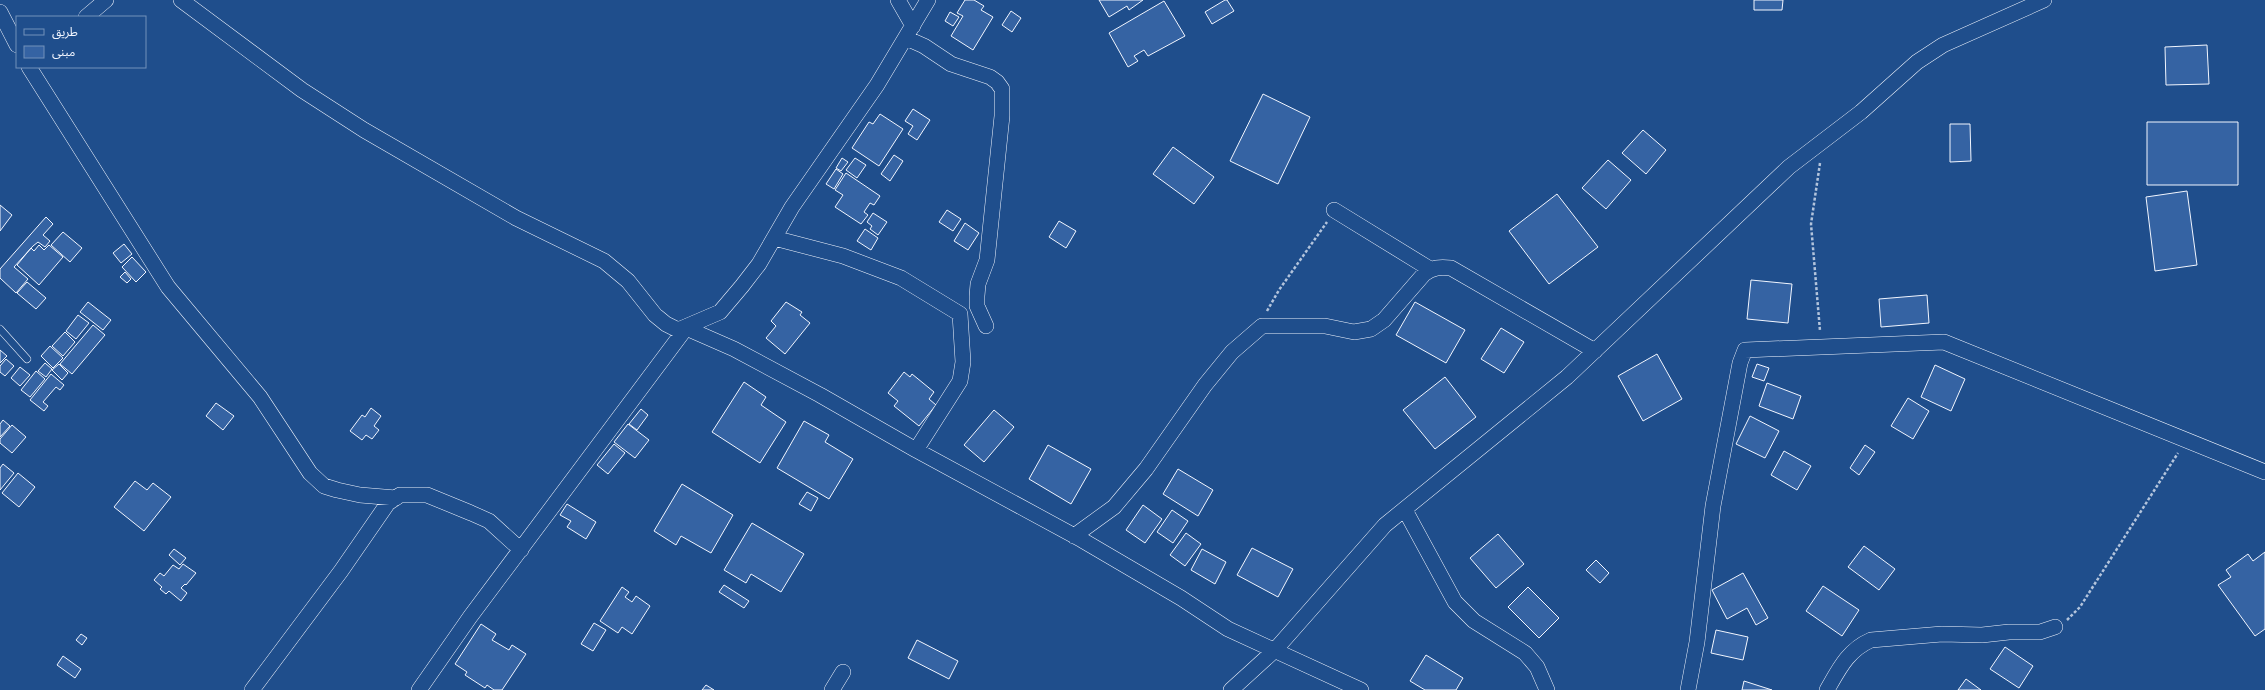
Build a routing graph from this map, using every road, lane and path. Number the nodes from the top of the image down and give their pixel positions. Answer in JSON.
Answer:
{"nodes":[{"id":1,"x":106,"y":0,"type":"edge"},
{"id":2,"x":181,"y":0,"type":"edge"},
{"id":3,"x":898,"y":0,"type":"edge"},
{"id":4,"x":928,"y":0,"type":"edge"},
{"id":5,"x":2044,"y":0,"type":"edge"},
{"id":6,"x":0,"y":12,"type":"edge"},
{"id":7,"x":87,"y":16,"type":"edge"},
{"id":8,"x":910,"y":32,"type":"junction"},
{"id":9,"x":16,"y":43,"type":"edge"},
{"id":10,"x":30,"y":68,"type":"edge"},
{"id":11,"x":1822,"y":143,"type":"junction"},
{"id":12,"x":1334,"y":210,"type":"joint"},
{"id":13,"x":774,"y":238,"type":"junction"},
{"id":14,"x":1430,"y":269,"type":"junction"},
{"id":15,"x":986,"y":326,"type":"dead end"},
{"id":16,"x":1262,"y":326,"type":"junction"},
{"id":17,"x":686,"y":328,"type":"junction"},
{"id":18,"x":0,"y":329,"type":"edge"},
{"id":19,"x":1821,"y":346,"type":"junction"},
{"id":20,"x":1595,"y":351,"type":"junction"},
{"id":21,"x":27,"y":359,"type":"dead end"},
{"id":22,"x":2185,"y":441,"type":"junction"},
{"id":23,"x":916,"y":450,"type":"junction"},
{"id":24,"x":2265,"y":472,"type":"edge"},
{"id":25,"x":396,"y":498,"type":"junction"},
{"id":26,"x":1405,"y":510,"type":"junction"},
{"id":27,"x":1074,"y":536,"type":"junction"},
{"id":28,"x":521,"y":550,"type":"junction"},
{"id":29,"x":2055,"y":628,"type":"joint"},
{"id":30,"x":1275,"y":650,"type":"junction"},
{"id":31,"x":844,"y":672,"type":"dead end"},
{"id":32,"x":252,"y":690,"type":"edge"},
{"id":33,"x":419,"y":690,"type":"edge"},
{"id":34,"x":832,"y":690,"type":"edge"},
{"id":35,"x":1231,"y":690,"type":"edge"},
{"id":36,"x":1361,"y":690,"type":"edge"},
{"id":37,"x":1547,"y":690,"type":"edge"},
{"id":38,"x":1688,"y":690,"type":"edge"},
{"id":39,"x":1827,"y":690,"type":"edge"}],
"edges":[{"from":1,"to":7,"type":"street"},
{"from":2,"to":17,"type":"street"},
{"from":3,"to":8,"type":"street"},
{"from":4,"to":8,"type":"street"},
{"from":5,"to":11,"type":"street"},
{"from":6,"to":9,"type":"street"},
{"from":8,"to":13,"type":"street"},
{"from":8,"to":15,"type":"street"},
{"from":10,"to":25,"type":"street"},
{"from":11,"to":19,"type":"path"},
{"from":11,"to":20,"type":"street"},
{"from":12,"to":14,"type":"street"},
{"from":12,"to":16,"type":"path"},
{"from":13,"to":17,"type":"street"},
{"from":13,"to":23,"type":"street"},
{"from":14,"to":16,"type":"street"},
{"from":14,"to":20,"type":"street"},
{"from":16,"to":27,"type":"street"},
{"from":17,"to":23,"type":"street"},
{"from":17,"to":28,"type":"street"},
{"from":18,"to":21,"type":"lane"},
{"from":19,"to":22,"type":"street"},
{"from":19,"to":38,"type":"street"},
{"from":20,"to":26,"type":"street"},
{"from":22,"to":24,"type":"street"},
{"from":22,"to":29,"type":"path"},
{"from":23,"to":27,"type":"street"},
{"from":25,"to":28,"type":"street"},
{"from":25,"to":32,"type":"street"},
{"from":26,"to":30,"type":"street"},
{"from":26,"to":37,"type":"street"},
{"from":27,"to":30,"type":"street"},
{"from":28,"to":33,"type":"street"},
{"from":29,"to":39,"type":"street"},
{"from":30,"to":35,"type":"street"},
{"from":30,"to":36,"type":"street"},
{"from":31,"to":34,"type":"street"}]}
